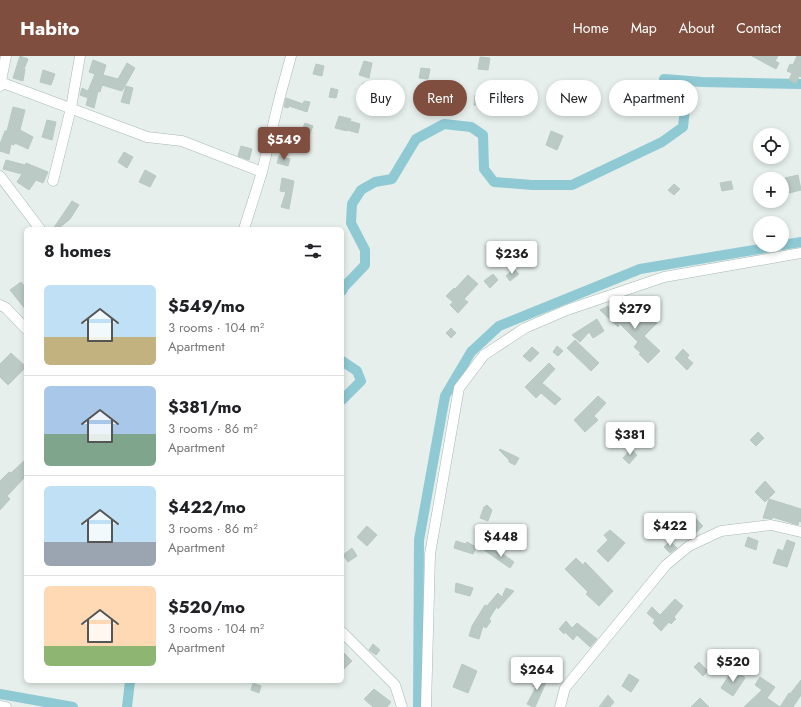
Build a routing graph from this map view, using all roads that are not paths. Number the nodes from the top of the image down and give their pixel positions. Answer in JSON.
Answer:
{"nodes":[{"id":1,"x":6,"y":56,"type":"edge"},
{"id":2,"x":80,"y":56,"type":"edge"},
{"id":3,"x":291,"y":56,"type":"edge"},
{"id":4,"x":0,"y":84,"type":"edge"},
{"id":5,"x":71,"y":108,"type":"junction"},
{"id":6,"x":262,"y":172,"type":"junction"},
{"id":7,"x":0,"y":176,"type":"edge"},
{"id":8,"x":53,"y":181,"type":"dead end"},
{"id":9,"x":38,"y":227,"type":"edge"},
{"id":10,"x":245,"y":227,"type":"edge"},
{"id":11,"x":801,"y":253,"type":"edge"},
{"id":12,"x":0,"y":305,"type":"edge"},
{"id":13,"x":24,"y":327,"type":"edge"},
{"id":14,"x":801,"y":532,"type":"edge"},
{"id":15,"x":344,"y":634,"type":"edge"},
{"id":16,"x":0,"y":706,"type":"edge"},
{"id":17,"x":6,"y":707,"type":"edge"},
{"id":18,"x":402,"y":707,"type":"edge"},
{"id":19,"x":426,"y":707,"type":"edge"},
{"id":20,"x":560,"y":707,"type":"edge"}],
"edges":[{"from":1,"to":4,"type":"street"},
{"from":2,"to":5,"type":"street"},
{"from":3,"to":6,"type":"street"},
{"from":4,"to":5,"type":"street"},
{"from":5,"to":6,"type":"street"},
{"from":5,"to":8,"type":"street"},
{"from":6,"to":10,"type":"street"},
{"from":7,"to":9,"type":"street"},
{"from":11,"to":19,"type":"street"},
{"from":12,"to":13,"type":"street"},
{"from":14,"to":20,"type":"street"},
{"from":15,"to":18,"type":"street"},
{"from":16,"to":17,"type":"street"}]}
